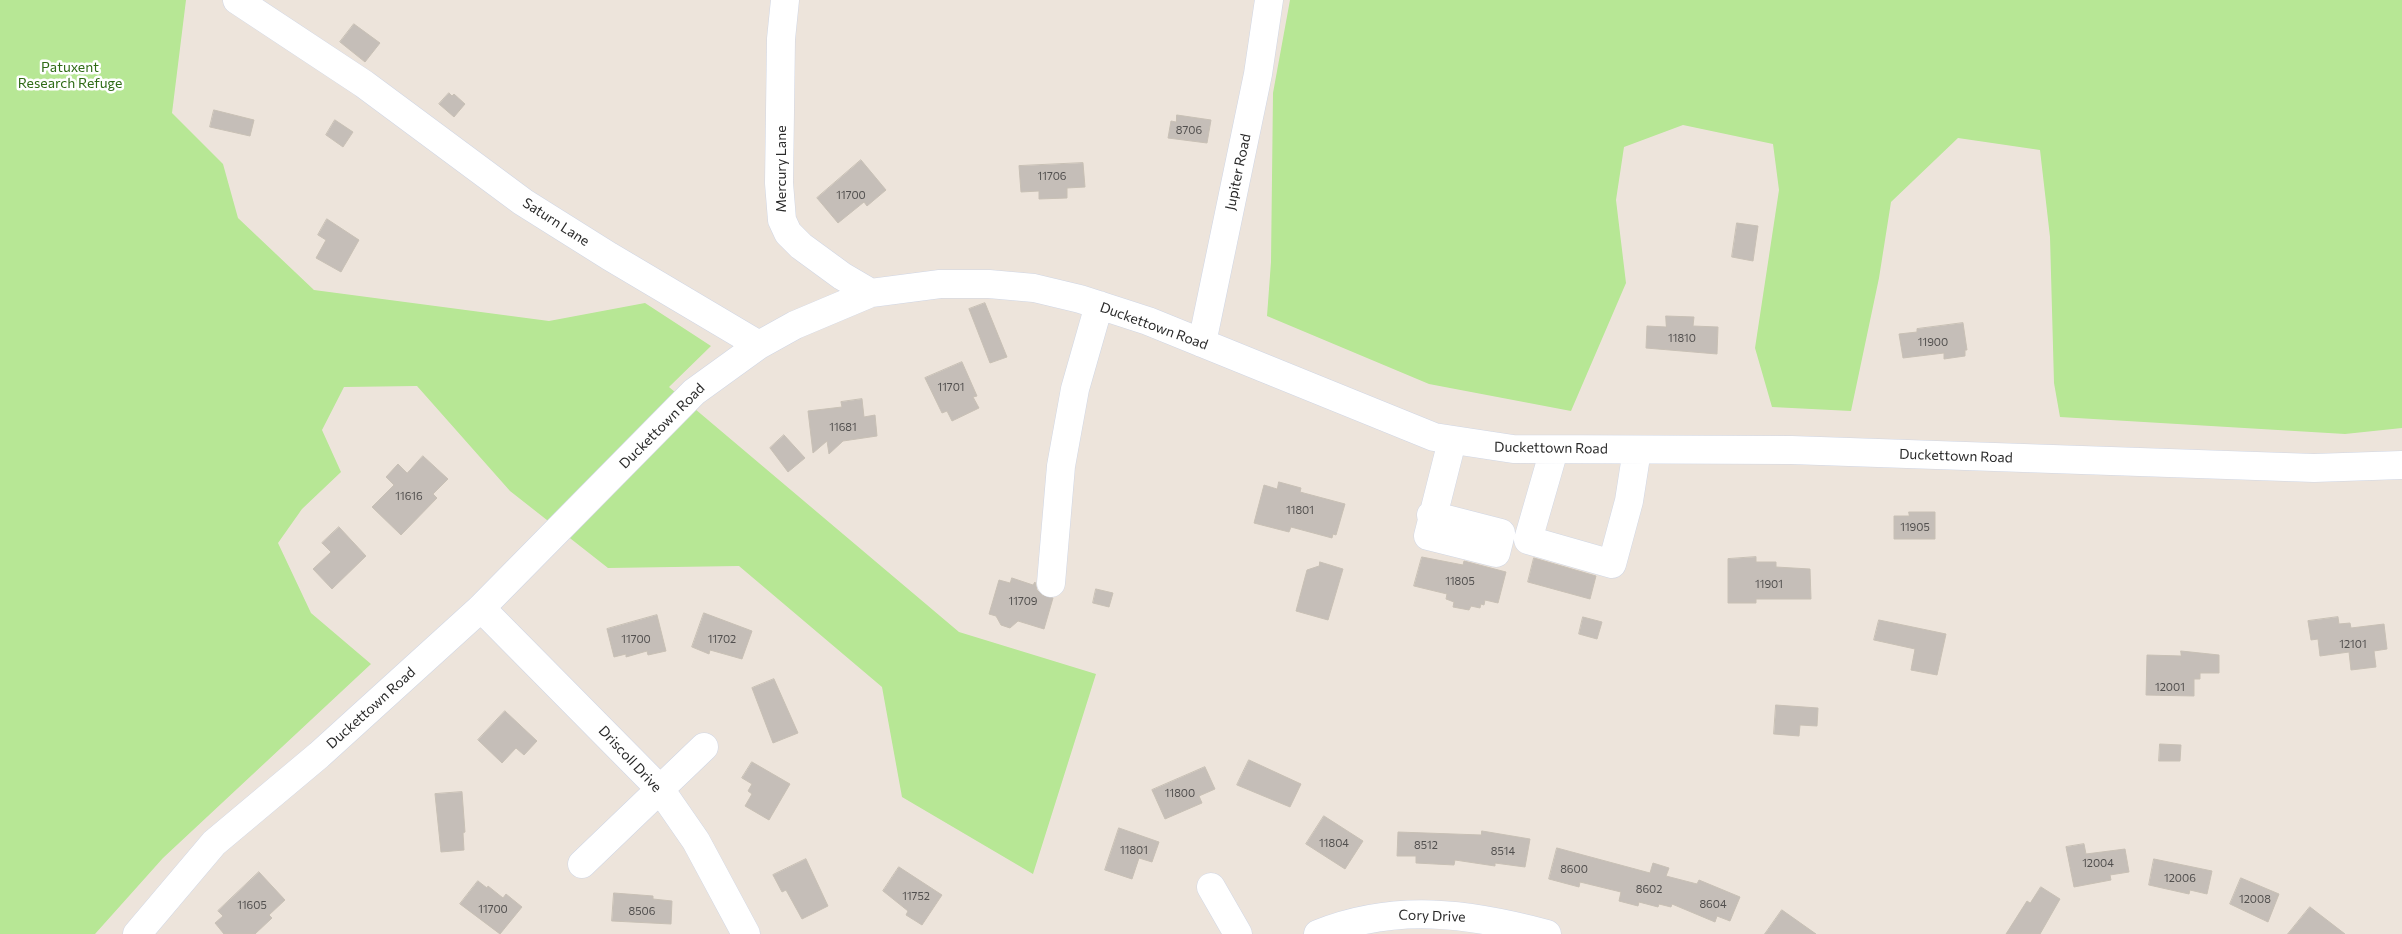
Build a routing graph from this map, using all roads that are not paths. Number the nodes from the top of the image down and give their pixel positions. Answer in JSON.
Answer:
{"nodes":[{"id":1,"x":237,"y":0,"type":"edge"},
{"id":2,"x":784,"y":0,"type":"edge"},
{"id":3,"x":1269,"y":0,"type":"edge"},
{"id":4,"x":871,"y":293,"type":"junction"},
{"id":5,"x":1099,"y":305,"type":"junction"},
{"id":6,"x":759,"y":344,"type":"junction"},
{"id":7,"x":1202,"y":344,"type":"junction"},
{"id":8,"x":1452,"y":441,"type":"junction"},
{"id":9,"x":1554,"y":450,"type":"junction"},
{"id":10,"x":1637,"y":450,"type":"junction"},
{"id":11,"x":2402,"y":465,"type":"edge"},
{"id":12,"x":1432,"y":515,"type":"dead end"},
{"id":13,"x":1051,"y":583,"type":"dead end"},
{"id":14,"x":481,"y":608,"type":"junction"},
{"id":15,"x":704,"y":747,"type":"dead end"},
{"id":16,"x":660,"y":789,"type":"junction"},
{"id":17,"x":582,"y":864,"type":"dead end"},
{"id":18,"x":1211,"y":887,"type":"dead end"},
{"id":19,"x":137,"y":934,"type":"edge"},
{"id":20,"x":746,"y":934,"type":"edge"},
{"id":21,"x":1238,"y":934,"type":"edge"},
{"id":22,"x":1318,"y":934,"type":"edge"},
{"id":23,"x":1547,"y":934,"type":"edge"}],
"edges":[{"from":1,"to":6,"type":"street","name":"Saturn Lane"},
{"from":2,"to":4,"type":"street","name":"Mercury Lane"},
{"from":3,"to":7,"type":"street","name":"Jupiter Road"},
{"from":4,"to":5,"type":"street","name":"Duckettown Road"},
{"from":4,"to":6,"type":"street","name":"Duckettown Road"},
{"from":5,"to":7,"type":"street","name":"Duckettown Road"},
{"from":5,"to":13,"type":"street"},
{"from":6,"to":14,"type":"street","name":"Duckettown Road"},
{"from":7,"to":8,"type":"street","name":"Duckettown Road"},
{"from":8,"to":9,"type":"street","name":"Duckettown Road"},
{"from":8,"to":12,"type":"street"},
{"from":9,"to":10,"type":"street","name":"Duckettown Road"},
{"from":9,"to":10,"type":"street"},
{"from":10,"to":11,"type":"street","name":"Duckettown Road"},
{"from":14,"to":16,"type":"street","name":"Driscoll Drive"},
{"from":14,"to":19,"type":"street","name":"Duckettown Road"},
{"from":15,"to":16,"type":"street"},
{"from":16,"to":17,"type":"street"},
{"from":16,"to":20,"type":"street","name":"Driscoll Drive"},
{"from":18,"to":21,"type":"street"},
{"from":22,"to":23,"type":"street","name":"Cory Drive"}]}
